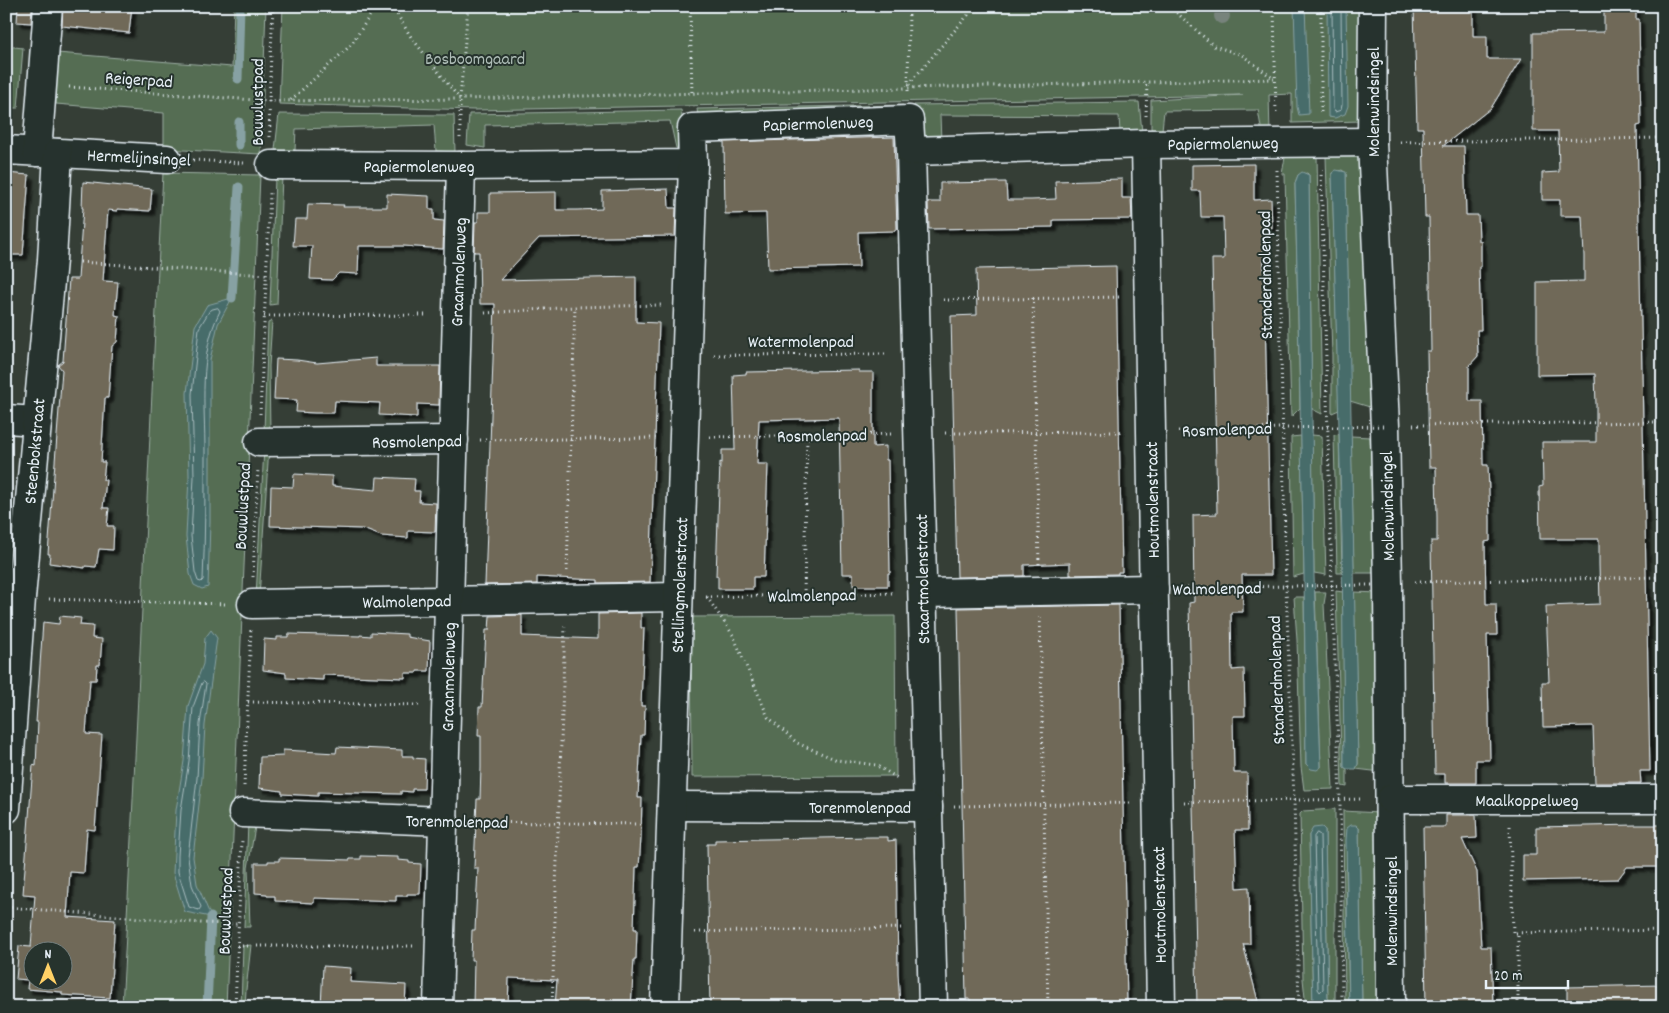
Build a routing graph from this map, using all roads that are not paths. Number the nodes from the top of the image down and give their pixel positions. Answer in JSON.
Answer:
{"nodes":[{"id":1,"x":48,"y":6,"type":"edge"},
{"id":2,"x":1372,"y":6,"type":"edge"},
{"id":3,"x":1372,"y":142,"type":"junction"},
{"id":4,"x":1146,"y":144,"type":"junction"},
{"id":5,"x":6,"y":150,"type":"edge"},
{"id":6,"x":911,"y":151,"type":"junction"},
{"id":7,"x":48,"y":152,"type":"junction"},
{"id":8,"x":167,"y":159,"type":"road end"},
{"id":9,"x":693,"y":164,"type":"junction"},
{"id":10,"x":271,"y":165,"type":"road end"},
{"id":11,"x":461,"y":166,"type":"junction"},
{"id":12,"x":6,"y":419,"type":"edge"},
{"id":13,"x":37,"y":421,"type":"junction"},
{"id":14,"x":454,"y":440,"type":"junction"},
{"id":15,"x":259,"y":442,"type":"road end"},
{"id":16,"x":16,"y":551,"type":"edge"},
{"id":17,"x":1154,"y":589,"type":"junction"},
{"id":18,"x":922,"y":593,"type":"junction"},
{"id":19,"x":678,"y":597,"type":"junction"},
{"id":20,"x":450,"y":601,"type":"junction"},
{"id":21,"x":252,"y":604,"type":"road end"},
{"id":22,"x":16,"y":614,"type":"edge"},
{"id":23,"x":8,"y":758,"type":"edge"},
{"id":24,"x":1391,"y":799,"type":"junction"},
{"id":25,"x":1663,"y":800,"type":"edge"},
{"id":26,"x":928,"y":807,"type":"junction"},
{"id":27,"x":6,"y":810,"type":"edge"},
{"id":28,"x":243,"y":813,"type":"road end"},
{"id":29,"x":671,"y":815,"type":"junction"},
{"id":30,"x":444,"y":822,"type":"junction"},
{"id":31,"x":438,"y":1007,"type":"edge"},
{"id":32,"x":665,"y":1007,"type":"edge"},
{"id":33,"x":933,"y":1007,"type":"edge"},
{"id":34,"x":1161,"y":1007,"type":"edge"},
{"id":35,"x":1391,"y":1007,"type":"edge"}],
"edges":[{"from":1,"to":7,"type":"street","name":"Steenbokstraat"},
{"from":2,"to":3,"type":"street","name":"Molenwindsingel"},
{"from":3,"to":4,"type":"street","name":"Papiermolenweg"},
{"from":3,"to":24,"type":"street","name":"Molenwindsingel"},
{"from":4,"to":6,"type":"street","name":"Papiermolenweg"},
{"from":4,"to":17,"type":"street","name":"Houtmolenstraat"},
{"from":5,"to":7,"type":"street","name":"Hermelijnsingel"},
{"from":6,"to":9,"type":"street","name":"Papiermolenweg"},
{"from":6,"to":18,"type":"street","name":"Staartmolenstraat"},
{"from":7,"to":8,"type":"street","name":"Hermelijnsingel"},
{"from":7,"to":13,"type":"street","name":"Steenbokstraat"},
{"from":9,"to":11,"type":"street","name":"Papiermolenweg"},
{"from":9,"to":19,"type":"street","name":"Stellingmolenstraat"},
{"from":10,"to":11,"type":"street","name":"Papiermolenweg"},
{"from":11,"to":14,"type":"street","name":"Graanmolenweg"},
{"from":12,"to":13,"type":"street"},
{"from":13,"to":16,"type":"street","name":"Steenbokstraat"},
{"from":14,"to":15,"type":"street","name":"Rosmolenpad"},
{"from":14,"to":20,"type":"street","name":"Graanmolenweg"},
{"from":16,"to":22,"type":"street","name":"Steenbokstraat"},
{"from":17,"to":18,"type":"street","name":"Walmolenpad"},
{"from":17,"to":34,"type":"street","name":"Houtmolenstraat"},
{"from":18,"to":26,"type":"street","name":"Staartmolenstraat"},
{"from":19,"to":20,"type":"street","name":"Walmolenpad"},
{"from":19,"to":29,"type":"street","name":"Stellingmolenstraat"},
{"from":20,"to":21,"type":"street","name":"Walmolenpad"},
{"from":20,"to":30,"type":"street","name":"Graanmolenweg"},
{"from":22,"to":23,"type":"street","name":"Steenbokstraat"},
{"from":23,"to":27,"type":"street","name":"Steenbokstraat"},
{"from":24,"to":25,"type":"street","name":"Maalkoppelweg"},
{"from":24,"to":35,"type":"street","name":"Molenwindsingel"},
{"from":26,"to":29,"type":"street","name":"Torenmolenpad"},
{"from":26,"to":33,"type":"street","name":"Staartmolenstraat"},
{"from":28,"to":30,"type":"street","name":"Torenmolenpad"},
{"from":29,"to":32,"type":"street","name":"Stellingmolenstraat"},
{"from":30,"to":31,"type":"street","name":"Graanmolenweg"}]}
